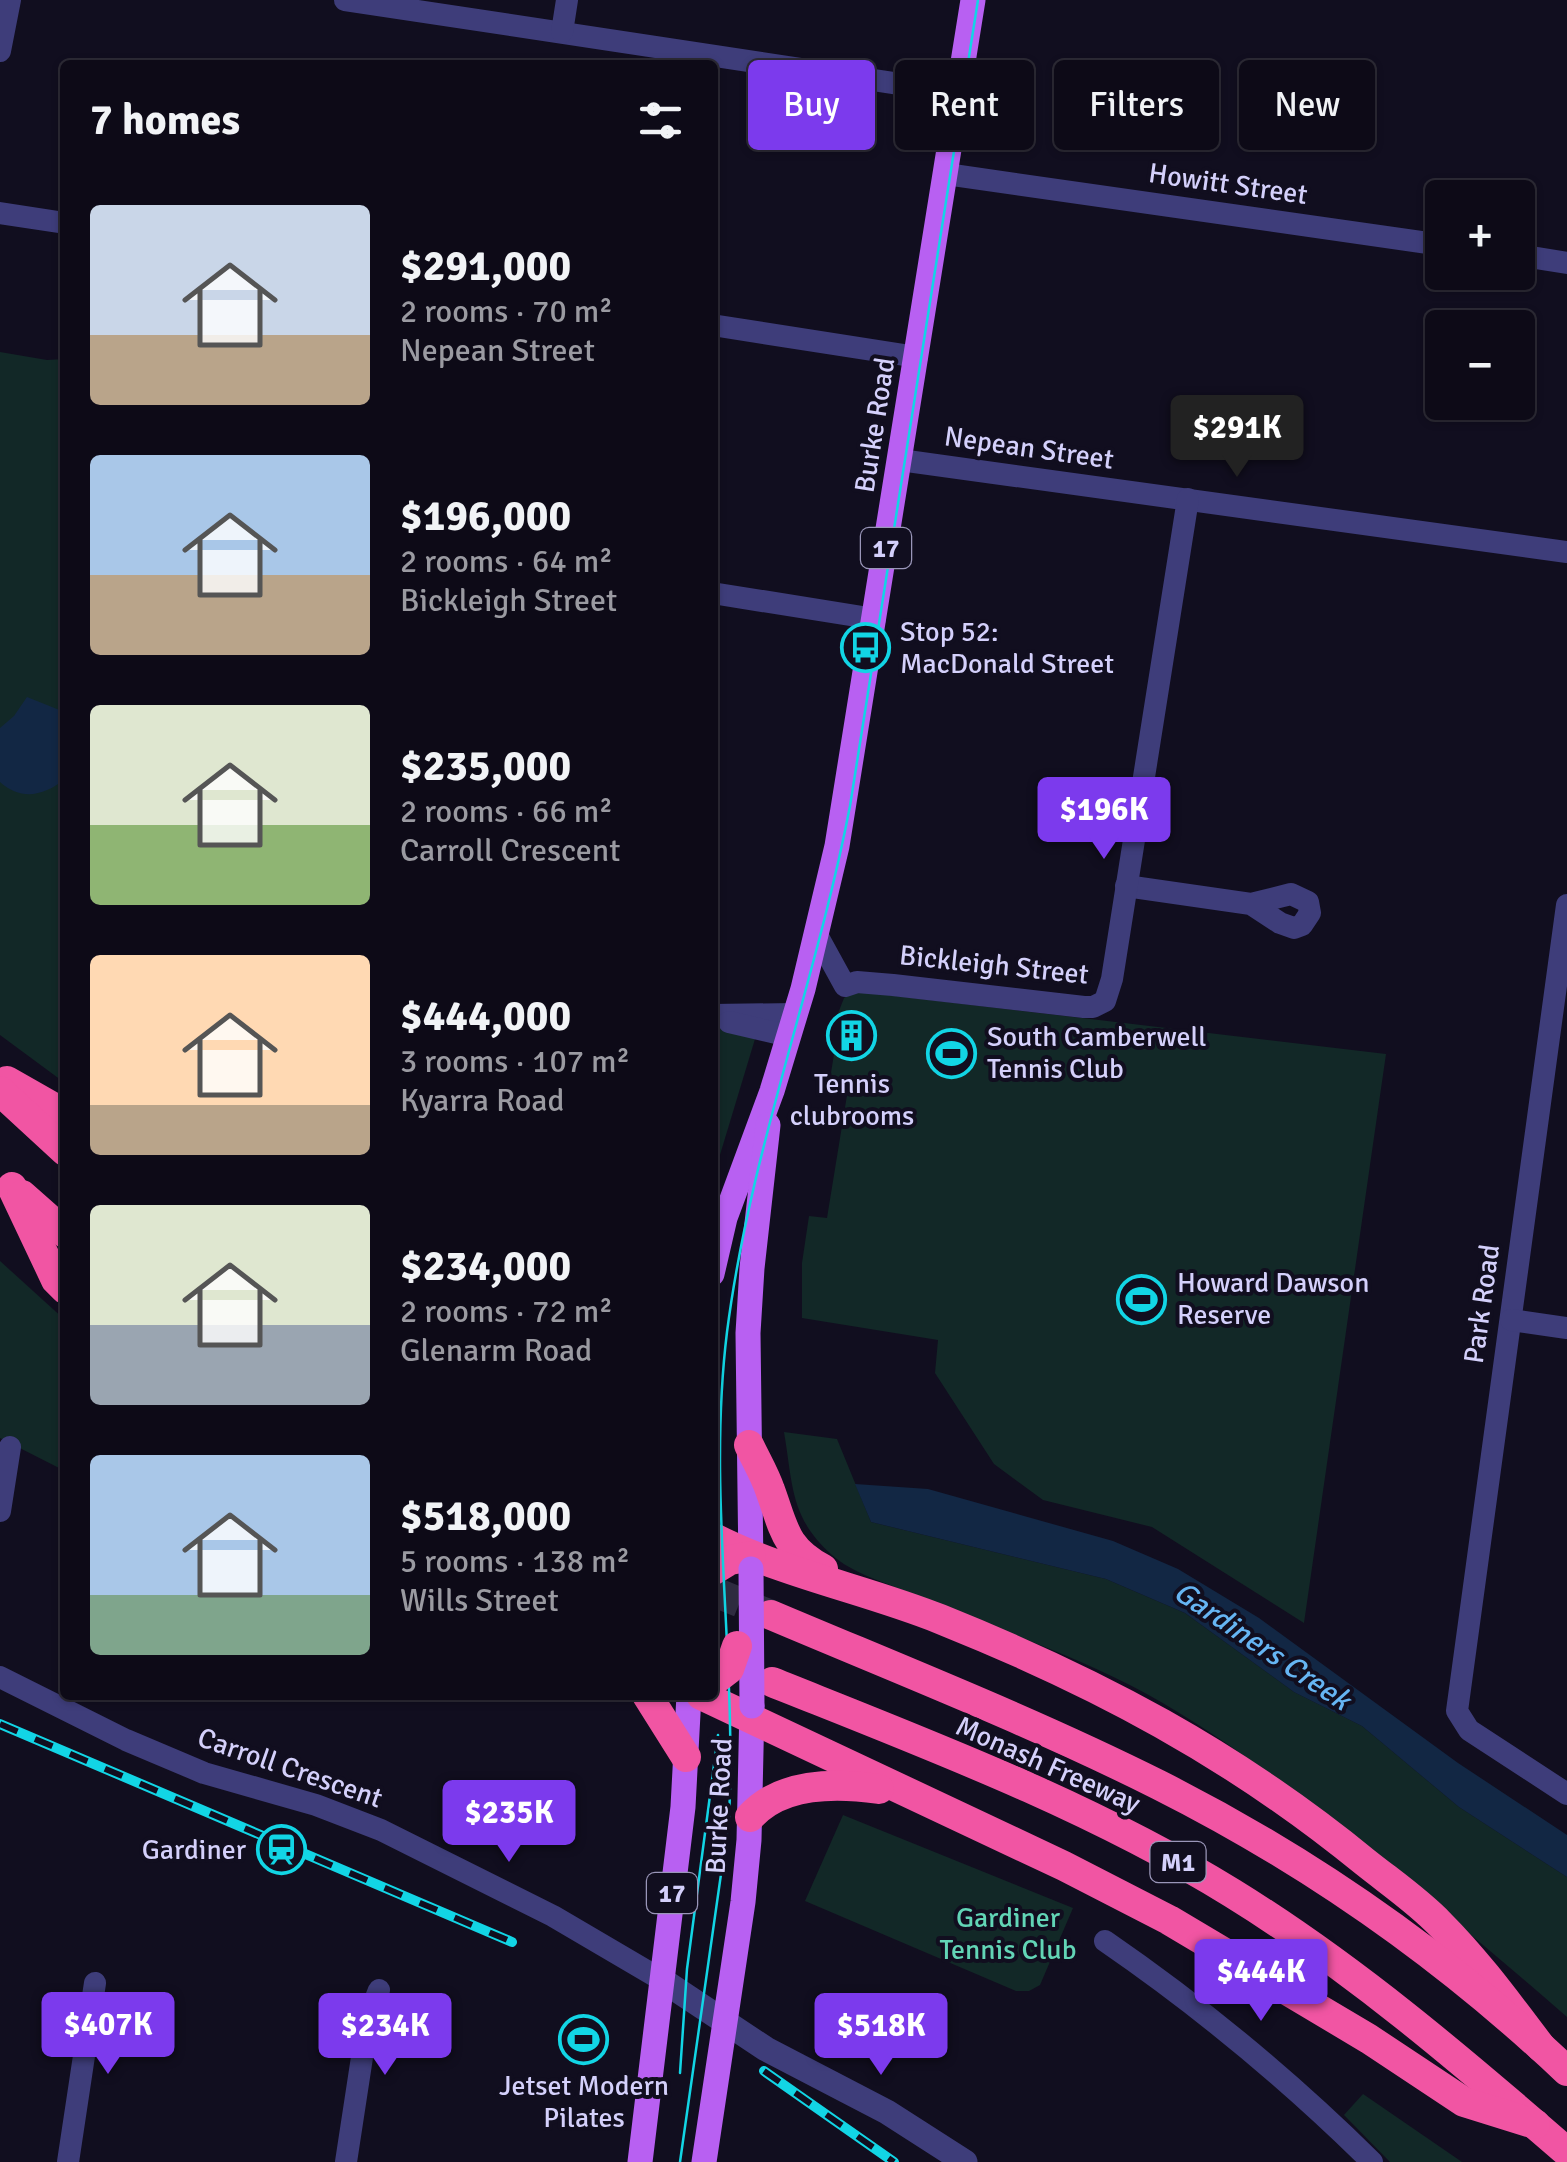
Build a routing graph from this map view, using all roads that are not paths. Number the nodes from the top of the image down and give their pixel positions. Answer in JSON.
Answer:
{"nodes":[{"id":1,"x":10,"y":0,"type":"edge"},
{"id":2,"x":345,"y":0,"type":"edge"},
{"id":3,"x":567,"y":0,"type":"edge"},
{"id":4,"x":973,"y":0,"type":"edge"},
{"id":5,"x":562,"y":32,"type":"junction"},
{"id":6,"x":0,"y":51,"type":"edge"},
{"id":7,"x":963,"y":60,"type":"edge"},
{"id":8,"x":895,"y":83,"type":"edge"},
{"id":9,"x":950,"y":150,"type":"edge"},
{"id":10,"x":946,"y":174,"type":"junction"},
{"id":11,"x":0,"y":213,"type":"edge"},
{"id":12,"x":60,"y":222,"type":"edge"},
{"id":13,"x":1425,"y":243,"type":"edge"},
{"id":14,"x":1535,"y":258,"type":"edge"},
{"id":15,"x":1567,"y":262,"type":"edge"},
{"id":16,"x":718,"y":326,"type":"edge"},
{"id":17,"x":916,"y":357,"type":"junction"},
{"id":18,"x":900,"y":460,"type":"junction"},
{"id":19,"x":1188,"y":499,"type":"junction"},
{"id":20,"x":1567,"y":552,"type":"edge"},
{"id":21,"x":718,"y":595,"type":"edge"},
{"id":22,"x":875,"y":619,"type":"junction"},
{"id":23,"x":1126,"y":886,"type":"junction"},
{"id":24,"x":1251,"y":904,"type":"dead end"},
{"id":25,"x":1567,"y":905,"type":"edge"},
{"id":26,"x":817,"y":935,"type":"junction"},
{"id":27,"x":0,"y":1077,"type":"edge"},
{"id":28,"x":772,"y":1090,"type":"junction"},
{"id":29,"x":0,"y":1092,"type":"edge"},
{"id":30,"x":60,"y":1111,"type":"edge"},
{"id":31,"x":60,"y":1146,"type":"edge"},
{"id":32,"x":6,"y":1181,"type":"edge"},
{"id":33,"x":60,"y":1229,"type":"edge"},
{"id":34,"x":718,"y":1248,"type":"edge"},
{"id":35,"x":60,"y":1284,"type":"edge"},
{"id":36,"x":1510,"y":1320,"type":"junction"},
{"id":37,"x":1567,"y":1328,"type":"edge"},
{"id":38,"x":749,"y":1445,"type":"junction"},
{"id":39,"x":8,"y":1456,"type":"dead end"},
{"id":40,"x":0,"y":1512,"type":"edge"},
{"id":41,"x":731,"y":1559,"type":"edge"},
{"id":42,"x":894,"y":1602,"type":"junction"},
{"id":43,"x":761,"y":1615,"type":"junction"},
{"id":44,"x":0,"y":1677,"type":"edge"},
{"id":45,"x":718,"y":1677,"type":"edge"},
{"id":46,"x":718,"y":1697,"type":"edge"},
{"id":47,"x":650,"y":1700,"type":"edge"},
{"id":48,"x":689,"y":1700,"type":"edge"},
{"id":49,"x":759,"y":1703,"type":"junction"},
{"id":50,"x":686,"y":1756,"type":"junction"},
{"id":51,"x":912,"y":1794,"type":"junction"},
{"id":52,"x":1567,"y":1794,"type":"edge"},
{"id":53,"x":750,"y":1816,"type":"junction"},
{"id":54,"x":1105,"y":1940,"type":"dead end"},
{"id":55,"x":662,"y":1980,"type":"junction"},
{"id":56,"x":95,"y":1983,"type":"dead end"},
{"id":57,"x":379,"y":1990,"type":"dead end"},
{"id":58,"x":725,"y":2022,"type":"junction"},
{"id":59,"x":1541,"y":2047,"type":"junction"},
{"id":60,"x":1567,"y":2071,"type":"edge"},
{"id":61,"x":1535,"y":2124,"type":"junction"},
{"id":62,"x":1567,"y":2152,"type":"edge"},
{"id":63,"x":68,"y":2162,"type":"edge"},
{"id":64,"x":346,"y":2162,"type":"edge"},
{"id":65,"x":640,"y":2162,"type":"edge"},
{"id":66,"x":704,"y":2162,"type":"edge"},
{"id":67,"x":964,"y":2162,"type":"edge"},
{"id":68,"x":1372,"y":2162,"type":"edge"}],
"edges":[{"from":1,"to":6,"type":"street"},
{"from":2,"to":5,"type":"street"},
{"from":3,"to":5,"type":"street"},
{"from":4,"to":7,"type":"main road","name":"Burke Road","number":"17"},
{"from":5,"to":8,"type":"street"},
{"from":9,"to":10,"type":"main road","name":"Burke Road","number":"17"},
{"from":10,"to":13,"type":"street","name":"Howitt Street"},
{"from":10,"to":17,"type":"main road","name":"Burke Road","number":"17"},
{"from":11,"to":12,"type":"street"},
{"from":14,"to":15,"type":"street"},
{"from":16,"to":17,"type":"street"},
{"from":17,"to":18,"type":"main road","name":"Burke Road","number":"17"},
{"from":18,"to":19,"type":"street","name":"Nepean Street"},
{"from":18,"to":22,"type":"main road","name":"Burke Road","number":"17"},
{"from":19,"to":20,"type":"street","name":"Nepean Street"},
{"from":19,"to":23,"type":"street","name":"Bickleigh Street"},
{"from":21,"to":22,"type":"street"},
{"from":22,"to":26,"type":"main road","name":"Burke Road","number":"17"},
{"from":23,"to":24,"type":"street"},
{"from":23,"to":26,"type":"street","name":"Bickleigh Street"},
{"from":25,"to":36,"type":"street","name":"Park Road"},
{"from":26,"to":28,"type":"main road","name":"Burke Road","number":"17"},
{"from":27,"to":30,"type":"highway"},
{"from":28,"to":34,"type":"main road","name":"Burke Road","number":"17"},
{"from":28,"to":38,"type":"main road","name":"Burke Road","number":"17"},
{"from":29,"to":31,"type":"highway"},
{"from":32,"to":33,"type":"highway"},
{"from":32,"to":35,"type":"highway"},
{"from":36,"to":37,"type":"street"},
{"from":36,"to":52,"type":"street","name":"Park Road"},
{"from":38,"to":41,"type":"main road","name":"Burke Road","number":"17"},
{"from":38,"to":42,"type":"highway"},
{"from":39,"to":40,"type":"street"},
{"from":41,"to":42,"type":"highway"},
{"from":41,"to":43,"type":"main road","name":"Burke Road","number":"17","bridge":true},
{"from":42,"to":59,"type":"highway"},
{"from":43,"to":45,"type":"highway","bridge":true},
{"from":43,"to":49,"type":"main road","name":"Burke Road","number":"17","bridge":true},
{"from":43,"to":59,"type":"highway","name":"Monash Freeway","number":"M1"},
{"from":44,"to":55,"type":"street","name":"Carroll Crescent"},
{"from":46,"to":49,"type":"highway"},
{"from":47,"to":50,"type":"highway"},
{"from":48,"to":50,"type":"main road","name":"Burke Road","number":"17"},
{"from":49,"to":51,"type":"highway"},
{"from":49,"to":53,"type":"main road","name":"Burke Road","number":"17"},
{"from":49,"to":61,"type":"highway","name":"Monash Freeway","number":"M1"},
{"from":50,"to":55,"type":"main road","name":"Burke Road","number":"17"},
{"from":51,"to":53,"type":"highway"},
{"from":51,"to":61,"type":"highway"},
{"from":53,"to":58,"type":"main road","name":"Burke Road","number":"17"},
{"from":54,"to":68,"type":"street"},
{"from":55,"to":58,"type":"street"},
{"from":55,"to":65,"type":"main road","name":"Burke Road","number":"17"},
{"from":56,"to":63,"type":"street"},
{"from":57,"to":64,"type":"street"},
{"from":58,"to":66,"type":"main road","name":"Burke Road","number":"17"},
{"from":58,"to":67,"type":"street"},
{"from":59,"to":60,"type":"highway","name":"Monash Freeway","number":"M1"},
{"from":61,"to":62,"type":"highway","name":"Monash Freeway","number":"M1"}]}
